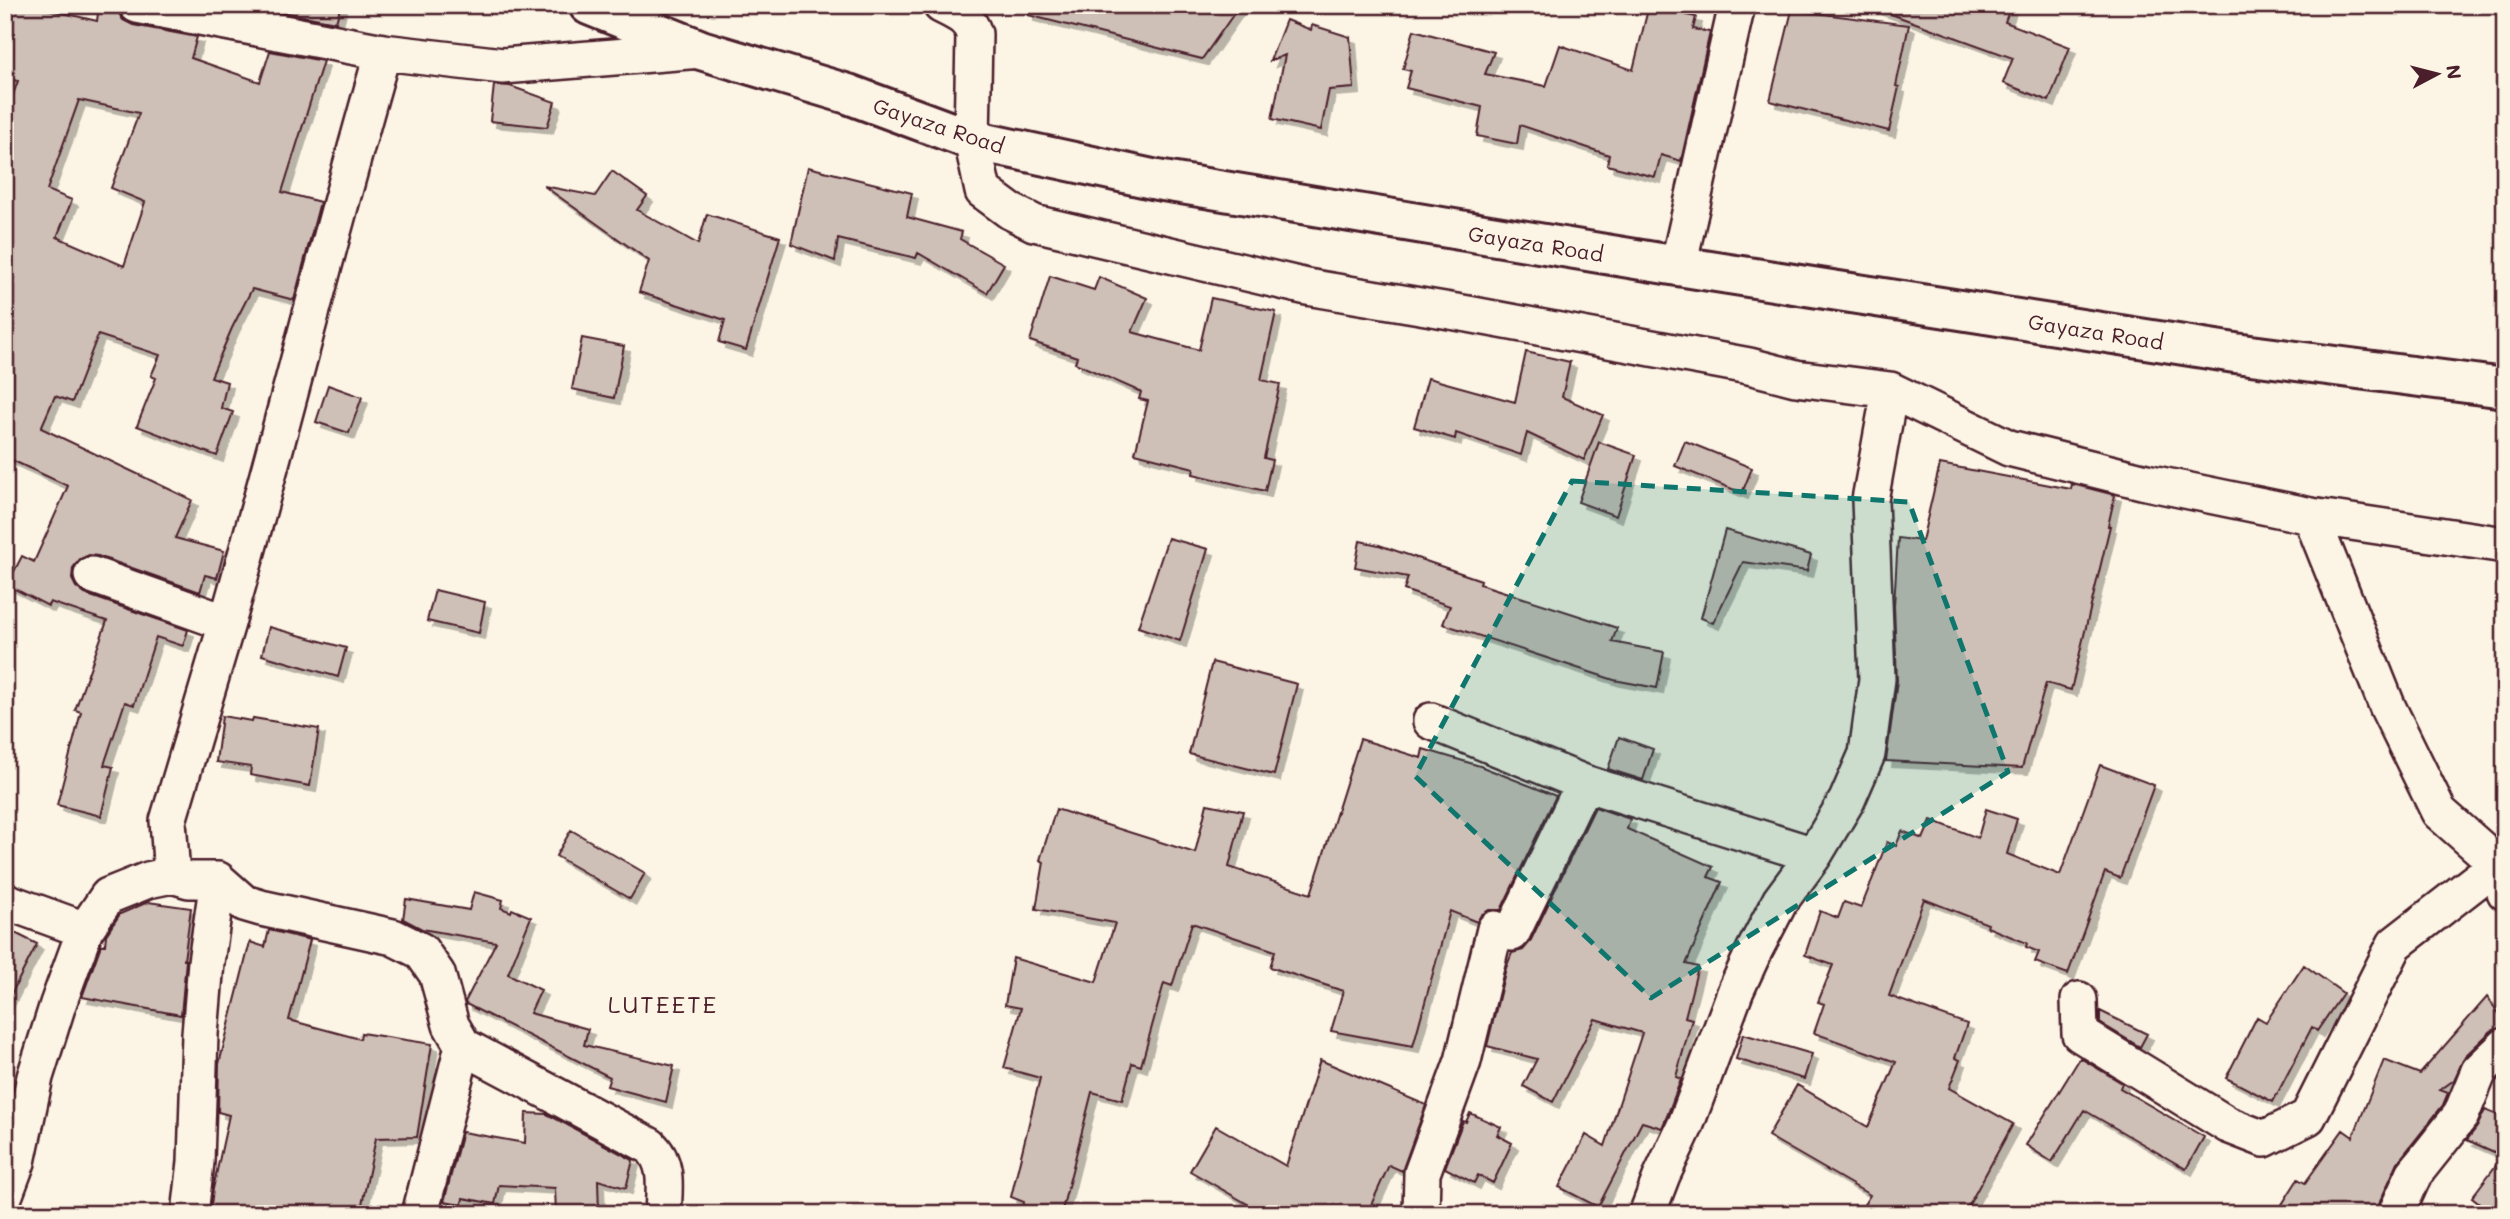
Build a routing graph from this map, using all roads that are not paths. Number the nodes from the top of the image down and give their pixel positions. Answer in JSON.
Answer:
{"nodes":[{"id":1,"x":136,"y":5,"type":"edge"},
{"id":2,"x":589,"y":5,"type":"edge"},
{"id":3,"x":941,"y":5,"type":"edge"},
{"id":4,"x":1737,"y":5,"type":"edge"},
{"id":5,"x":701,"y":50,"type":"junction"},
{"id":6,"x":383,"y":52,"type":"junction"},
{"id":7,"x":972,"y":140,"type":"junction"},
{"id":8,"x":1678,"y":266,"type":"junction"},
{"id":9,"x":2505,"y":388,"type":"edge"},
{"id":10,"x":1890,"y":390,"type":"junction"},
{"id":11,"x":2311,"y":516,"type":"junction"},
{"id":12,"x":2505,"y":545,"type":"edge"},
{"id":13,"x":92,"y":575,"type":"dead end"},
{"id":14,"x":227,"y":623,"type":"junction"},
{"id":15,"x":1431,"y":721,"type":"dead end"},
{"id":16,"x":1584,"y":783,"type":"junction"},
{"id":17,"x":1814,"y":855,"type":"junction"},
{"id":18,"x":172,"y":875,"type":"junction"},
{"id":19,"x":2501,"y":878,"type":"edge"},
{"id":20,"x":218,"y":880,"type":"junction"},
{"id":21,"x":5,"y":901,"type":"edge"},
{"id":22,"x":85,"y":930,"type":"junction"},
{"id":23,"x":2079,"y":1000,"type":"dead end"},
{"id":24,"x":463,"y":1046,"type":"junction"},
{"id":25,"x":2505,"y":1046,"type":"edge"},
{"id":26,"x":5,"y":1194,"type":"edge"},
{"id":27,"x":190,"y":1214,"type":"edge"},
{"id":28,"x":420,"y":1214,"type":"edge"},
{"id":29,"x":663,"y":1214,"type":"edge"},
{"id":30,"x":1422,"y":1214,"type":"edge"},
{"id":31,"x":1647,"y":1214,"type":"edge"},
{"id":32,"x":2396,"y":1214,"type":"edge"}],
"edges":[{"from":1,"to":6,"type":"street"},
{"from":2,"to":5,"type":"main road","name":"Gayaza Road"},
{"from":3,"to":7,"type":"street"},
{"from":4,"to":8,"type":"street"},
{"from":5,"to":6,"type":"street"},
{"from":5,"to":7,"type":"main road","name":"Gayaza Road"},
{"from":6,"to":14,"type":"street"},
{"from":7,"to":8,"type":"main road","name":"Gayaza Road"},
{"from":7,"to":10,"type":"street"},
{"from":8,"to":9,"type":"main road","name":"Gayaza Road"},
{"from":10,"to":11,"type":"street"},
{"from":10,"to":17,"type":"street"},
{"from":11,"to":12,"type":"street"},
{"from":11,"to":19,"type":"street"},
{"from":13,"to":14,"type":"street"},
{"from":14,"to":18,"type":"street"},
{"from":15,"to":16,"type":"street"},
{"from":16,"to":17,"type":"street"},
{"from":16,"to":30,"type":"street"},
{"from":17,"to":31,"type":"street"},
{"from":18,"to":20,"type":"street"},
{"from":18,"to":22,"type":"street"},
{"from":19,"to":23,"type":"street"},
{"from":20,"to":24,"type":"street"},
{"from":20,"to":27,"type":"street"},
{"from":21,"to":22,"type":"street"},
{"from":22,"to":26,"type":"street"},
{"from":24,"to":28,"type":"street"},
{"from":24,"to":29,"type":"street"},
{"from":25,"to":32,"type":"street"}]}
